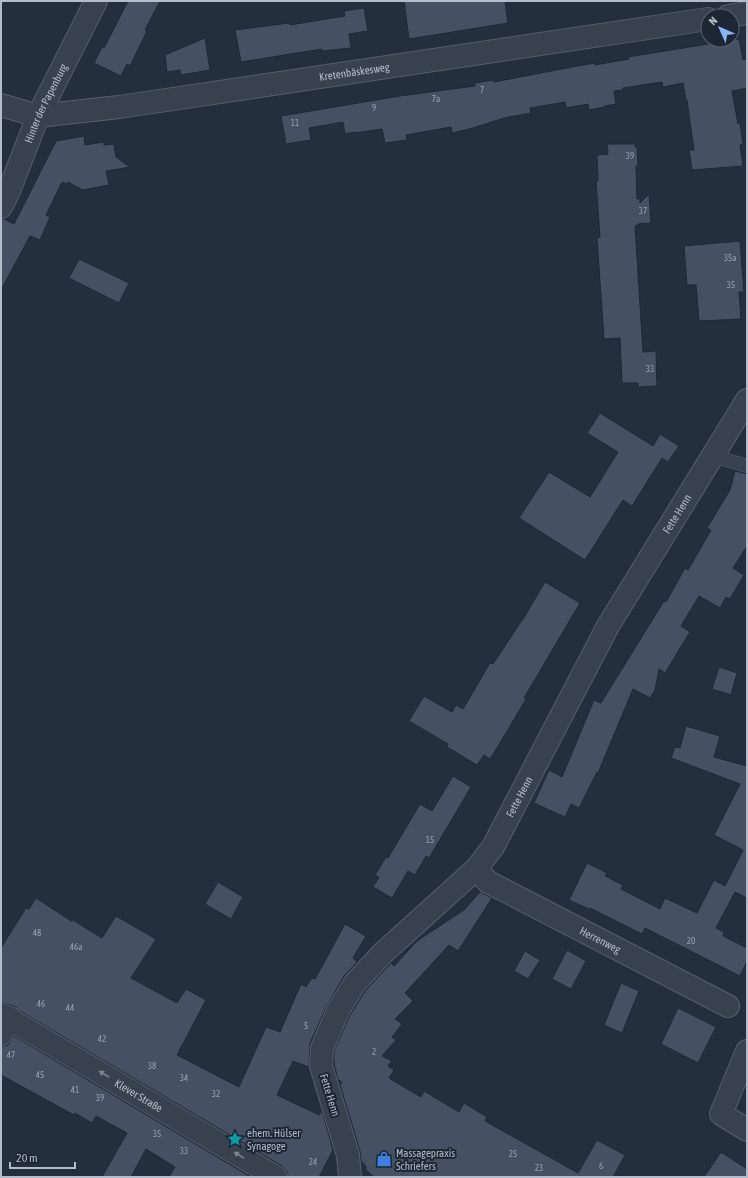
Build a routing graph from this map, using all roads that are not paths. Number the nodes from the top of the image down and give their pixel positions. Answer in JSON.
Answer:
{"nodes":[{"id":1,"x":96,"y":1,"type":"edge"},
{"id":2,"x":700,"y":20,"type":"edge"},
{"id":3,"x":1,"y":105,"type":"edge"},
{"id":4,"x":38,"y":116,"type":"junction"},
{"id":5,"x":1,"y":164,"type":"edge"},
{"id":6,"x":5,"y":199,"type":"edge"},
{"id":7,"x":747,"y":400,"type":"edge"},
{"id":8,"x":713,"y":456,"type":"junction"},
{"id":9,"x":747,"y":466,"type":"edge"},
{"id":10,"x":476,"y":869,"type":"junction"},
{"id":11,"x":728,"y":1006,"type":"dead end"},
{"id":12,"x":4,"y":1022,"type":"edge"},
{"id":13,"x":747,"y":1051,"type":"edge"},
{"id":14,"x":747,"y":1130,"type":"edge"},
{"id":15,"x":276,"y":1177,"type":"edge"},
{"id":16,"x":350,"y":1177,"type":"edge"}],
"edges":[{"from":1,"to":4,"type":"street","name":"Hinter der Papenburg"},
{"from":2,"to":4,"type":"street","name":"Kretenbäskesweg"},
{"from":3,"to":4,"type":"street","name":"Kretenbäskesweg"},
{"from":4,"to":6,"type":"street","name":"Hinter der Papenburg"},
{"from":5,"to":6,"type":"street"},
{"from":7,"to":8,"type":"street","name":"Fette Henn"},
{"from":8,"to":9,"type":"lane"},
{"from":8,"to":10,"type":"street","name":"Fette Henn"},
{"from":10,"to":11,"type":"street","name":"Herrenweg"},
{"from":10,"to":16,"type":"street","name":"Fette Henn"},
{"from":15,"to":12,"type":"street","name":"Klever Straße","one_way":true},
{"from":13,"to":14,"type":"street"}]}
